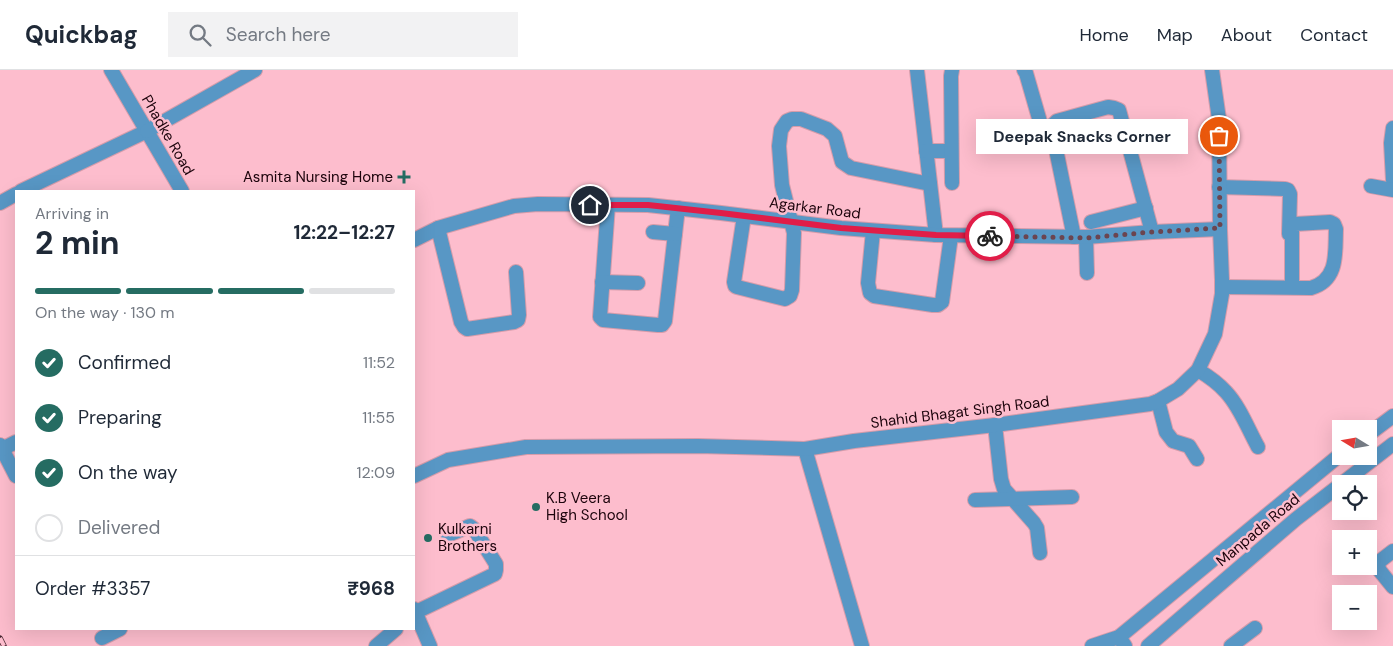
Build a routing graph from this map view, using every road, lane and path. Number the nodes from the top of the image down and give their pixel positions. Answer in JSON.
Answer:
{"nodes":[{"id":1,"x":111,"y":70,"type":"edge"},
{"id":2,"x":255,"y":70,"type":"edge"},
{"id":3,"x":917,"y":70,"type":"edge"},
{"id":4,"x":952,"y":70,"type":"edge"},
{"id":5,"x":1024,"y":70,"type":"edge"},
{"id":6,"x":1212,"y":70,"type":"edge"},
{"id":7,"x":1393,"y":128,"type":"edge"},
{"id":8,"x":148,"y":131,"type":"junction"},
{"id":9,"x":926,"y":150,"type":"junction"},
{"id":10,"x":951,"y":151,"type":"junction"},
{"id":11,"x":1393,"y":180,"type":"edge"},
{"id":12,"x":952,"y":183,"type":"dead end"},
{"id":13,"x":930,"y":184,"type":"junction"},
{"id":14,"x":1219,"y":186,"type":"junction"},
{"id":15,"x":1371,"y":186,"type":"dead end"},
{"id":16,"x":23,"y":190,"type":"edge"},
{"id":17,"x":181,"y":190,"type":"edge"},
{"id":18,"x":1393,"y":190,"type":"edge"},
{"id":19,"x":15,"y":195,"type":"edge"},
{"id":20,"x":0,"y":203,"type":"edge"},
{"id":21,"x":608,"y":205,"type":"junction"},
{"id":22,"x":678,"y":208,"type":"junction"},
{"id":23,"x":1146,"y":208,"type":"junction"},
{"id":24,"x":744,"y":216,"type":"junction"},
{"id":25,"x":791,"y":221,"type":"junction"},
{"id":26,"x":1091,"y":222,"type":"dead end"},
{"id":27,"x":438,"y":228,"type":"junction"},
{"id":28,"x":1220,"y":228,"type":"junction"},
{"id":29,"x":873,"y":231,"type":"junction"},
{"id":30,"x":653,"y":232,"type":"dead end"},
{"id":31,"x":1152,"y":232,"type":"junction"},
{"id":32,"x":675,"y":234,"type":"junction"},
{"id":33,"x":936,"y":235,"type":"junction"},
{"id":34,"x":951,"y":236,"type":"junction"},
{"id":35,"x":1074,"y":237,"type":"junction"},
{"id":36,"x":415,"y":240,"type":"edge"},
{"id":37,"x":516,"y":272,"type":"dead end"},
{"id":38,"x":1087,"y":273,"type":"dead end"},
{"id":39,"x":602,"y":282,"type":"junction"},
{"id":40,"x":1222,"y":283,"type":"junction"},
{"id":41,"x":638,"y":284,"type":"dead end"},
{"id":42,"x":1292,"y":287,"type":"junction"},
{"id":43,"x":1198,"y":370,"type":"junction"},
{"id":44,"x":1158,"y":402,"type":"junction"},
{"id":45,"x":1393,"y":416,"type":"edge"},
{"id":46,"x":995,"y":425,"type":"junction"},
{"id":47,"x":1378,"y":427,"type":"edge"},
{"id":48,"x":15,"y":442,"type":"edge"},
{"id":49,"x":1393,"y":444,"type":"edge"},
{"id":50,"x":1,"y":447,"type":"edge"},
{"id":51,"x":1258,"y":447,"type":"dead end"},
{"id":52,"x":804,"y":449,"type":"junction"},
{"id":53,"x":1197,"y":459,"type":"dead end"},
{"id":54,"x":1332,"y":462,"type":"edge"},
{"id":55,"x":15,"y":474,"type":"edge"},
{"id":56,"x":415,"y":476,"type":"edge"},
{"id":57,"x":1072,"y":496,"type":"dead end"},
{"id":58,"x":1014,"y":499,"type":"junction"},
{"id":59,"x":975,"y":500,"type":"dead end"},
{"id":60,"x":448,"y":535,"type":"dead end"},
{"id":61,"x":1393,"y":551,"type":"edge"},
{"id":62,"x":1040,"y":553,"type":"dead end"},
{"id":63,"x":1393,"y":587,"type":"edge"},
{"id":64,"x":415,"y":611,"type":"edge"},
{"id":65,"x":415,"y":613,"type":"edge"},
{"id":66,"x":1256,"y":628,"type":"dead end"},
{"id":67,"x":118,"y":630,"type":"edge"},
{"id":68,"x":395,"y":630,"type":"edge"},
{"id":69,"x":102,"y":638,"type":"edge"},
{"id":70,"x":1122,"y":641,"type":"edge"},
{"id":71,"x":376,"y":646,"type":"edge"},
{"id":72,"x":430,"y":646,"type":"edge"},
{"id":73,"x":862,"y":646,"type":"edge"},
{"id":74,"x":1092,"y":646,"type":"edge"},
{"id":75,"x":1148,"y":646,"type":"edge"},
{"id":76,"x":1231,"y":646,"type":"edge"}],
"edges":[{"from":1,"to":8,"type":"street","name":"Phadke Road"},
{"from":2,"to":8,"type":"street"},
{"from":3,"to":9,"type":"street"},
{"from":4,"to":10,"type":"street"},
{"from":5,"to":35,"type":"street"},
{"from":6,"to":14,"type":"street","name":"Shahid Bhagat Singh Road"},
{"from":7,"to":11,"type":"street"},
{"from":8,"to":16,"type":"street"},
{"from":8,"to":17,"type":"street","name":"Phadke Road"},
{"from":9,"to":10,"type":"street"},
{"from":9,"to":13,"type":"street"},
{"from":10,"to":12,"type":"street"},
{"from":13,"to":25,"type":"street"},
{"from":13,"to":33,"type":"street"},
{"from":14,"to":28,"type":"street","name":"Shahid Bhagat Singh Road"},
{"from":14,"to":40,"type":"street"},
{"from":15,"to":18,"type":"street"},
{"from":19,"to":20,"type":"street"},
{"from":21,"to":22,"type":"street","name":"Agarkar Road"},
{"from":21,"to":27,"type":"street","name":"Agarkar Road"},
{"from":21,"to":39,"type":"street"},
{"from":22,"to":24,"type":"street","name":"Agarkar Road"},
{"from":22,"to":32,"type":"street"},
{"from":23,"to":26,"type":"street"},
{"from":23,"to":31,"type":"street"},
{"from":23,"to":35,"type":"street"},
{"from":24,"to":25,"type":"street","name":"Agarkar Road"},
{"from":24,"to":25,"type":"street"},
{"from":25,"to":29,"type":"street","name":"Agarkar Road"},
{"from":27,"to":36,"type":"street","name":"Agarkar Road"},
{"from":27,"to":37,"type":"street"},
{"from":28,"to":31,"type":"street","name":"Agarkar Road"},
{"from":28,"to":40,"type":"street","name":"Shahid Bhagat Singh Road"},
{"from":29,"to":33,"type":"street","name":"Agarkar Road"},
{"from":29,"to":34,"type":"street"},
{"from":30,"to":32,"type":"street"},
{"from":31,"to":35,"type":"street","name":"Agarkar Road"},
{"from":32,"to":39,"type":"street"},
{"from":33,"to":34,"type":"street","name":"Agarkar Road"},
{"from":34,"to":35,"type":"street","name":"Agarkar Road"},
{"from":35,"to":38,"type":"street"},
{"from":39,"to":41,"type":"street"},
{"from":40,"to":42,"type":"street"},
{"from":40,"to":43,"type":"street","name":"Shahid Bhagat Singh Road"},
{"from":42,"to":42,"type":"street"},
{"from":43,"to":44,"type":"street","name":"Shahid Bhagat Singh Road"},
{"from":43,"to":51,"type":"street"},
{"from":44,"to":46,"type":"street","name":"Shahid Bhagat Singh Road"},
{"from":44,"to":53,"type":"street"},
{"from":45,"to":47,"type":"street"},
{"from":46,"to":52,"type":"street","name":"Shahid Bhagat Singh Road"},
{"from":46,"to":58,"type":"street"},
{"from":48,"to":50,"type":"street"},
{"from":49,"to":75,"type":"street","name":"Manpada Road"},
{"from":50,"to":55,"type":"street"},
{"from":52,"to":56,"type":"street","name":"Shahid Bhagat Singh Road"},
{"from":52,"to":73,"type":"street"},
{"from":54,"to":70,"type":"street","name":"Manpada Road"},
{"from":57,"to":58,"type":"street"},
{"from":58,"to":59,"type":"street"},
{"from":58,"to":62,"type":"street"},
{"from":60,"to":64,"type":"street"},
{"from":61,"to":63,"type":"street"},
{"from":65,"to":72,"type":"street"},
{"from":66,"to":76,"type":"street"},
{"from":67,"to":69,"type":"street"},
{"from":68,"to":71,"type":"street"},
{"from":70,"to":74,"type":"street","name":"Manpada Road"}]}
